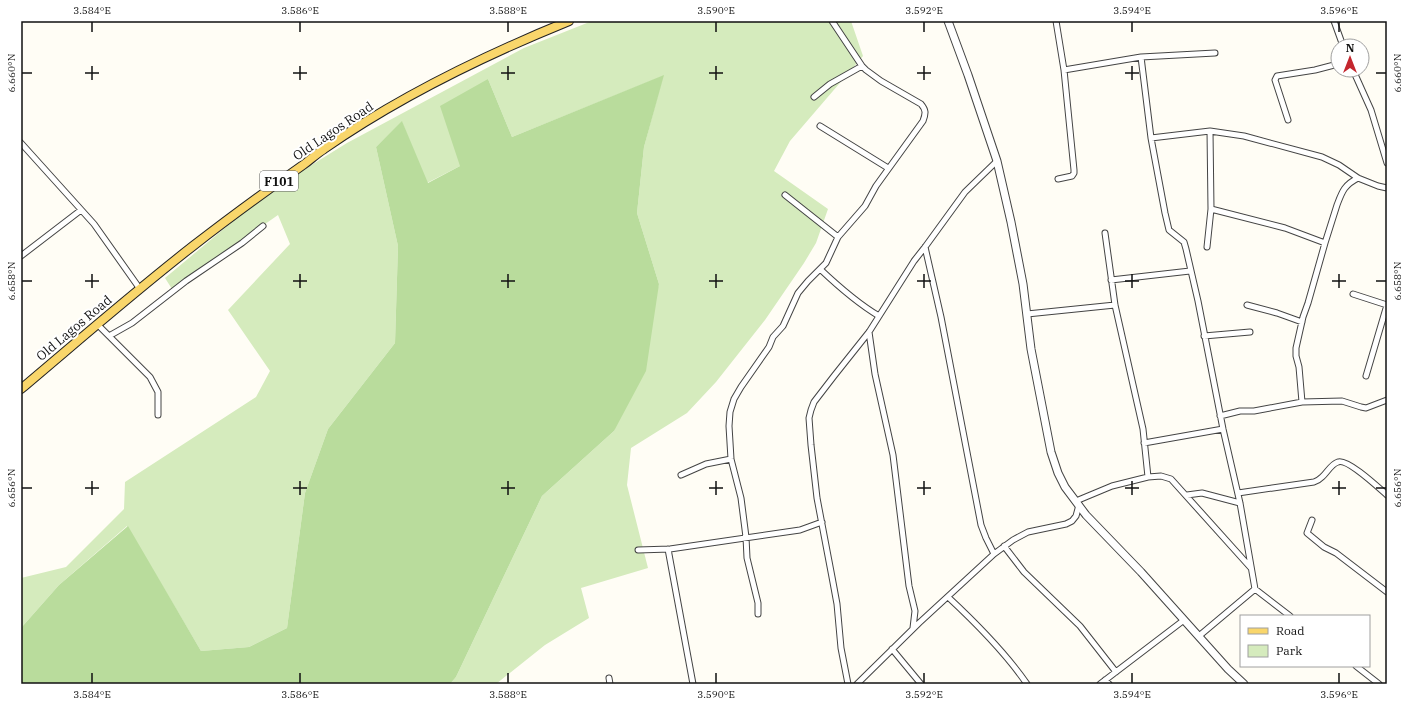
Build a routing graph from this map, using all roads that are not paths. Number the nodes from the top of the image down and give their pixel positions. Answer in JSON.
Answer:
{"nodes":[{"id":1,"x":569,"y":21,"type":"edge"},
{"id":2,"x":832,"y":21,"type":"edge"},
{"id":3,"x":948,"y":21,"type":"edge"},
{"id":4,"x":1056,"y":21,"type":"edge"},
{"id":5,"x":1334,"y":21,"type":"edge"},
{"id":6,"x":1340,"y":38,"type":"edge"},
{"id":7,"x":1215,"y":53,"type":"dead end"},
{"id":8,"x":1141,"y":57,"type":"junction"},
{"id":9,"x":862,"y":66,"type":"junction"},
{"id":10,"x":1330,"y":66,"type":"edge"},
{"id":11,"x":1064,"y":70,"type":"junction"},
{"id":12,"x":1357,"y":78,"type":"edge"},
{"id":13,"x":814,"y":97,"type":"dead end"},
{"id":14,"x":1288,"y":120,"type":"dead end"},
{"id":15,"x":820,"y":126,"type":"dead end"},
{"id":16,"x":1210,"y":131,"type":"junction"},
{"id":17,"x":1151,"y":138,"type":"junction"},
{"id":18,"x":21,"y":143,"type":"edge"},
{"id":19,"x":997,"y":161,"type":"junction"},
{"id":20,"x":1387,"y":163,"type":"edge"},
{"id":21,"x":888,"y":168,"type":"junction"},
{"id":22,"x":1358,"y":178,"type":"junction"},
{"id":23,"x":1058,"y":179,"type":"dead end"},
{"id":24,"x":1387,"y":188,"type":"edge"},
{"id":25,"x":786,"y":195,"type":"dead end"},
{"id":26,"x":1211,"y":209,"type":"junction"},
{"id":27,"x":81,"y":210,"type":"junction"},
{"id":28,"x":263,"y":226,"type":"dead end"},
{"id":29,"x":1105,"y":233,"type":"dead end"},
{"id":30,"x":838,"y":237,"type":"junction"},
{"id":31,"x":1324,"y":243,"type":"junction"},
{"id":32,"x":924,"y":247,"type":"junction"},
{"id":33,"x":1207,"y":247,"type":"dead end"},
{"id":34,"x":21,"y":256,"type":"edge"},
{"id":35,"x":820,"y":269,"type":"junction"},
{"id":36,"x":1190,"y":271,"type":"junction"},
{"id":37,"x":1111,"y":280,"type":"junction"},
{"id":38,"x":140,"y":289,"type":"junction"},
{"id":39,"x":1353,"y":294,"type":"dead end"},
{"id":40,"x":1115,"y":305,"type":"junction"},
{"id":41,"x":1247,"y":305,"type":"dead end"},
{"id":42,"x":1387,"y":305,"type":"edge"},
{"id":43,"x":1027,"y":314,"type":"junction"},
{"id":44,"x":879,"y":316,"type":"junction"},
{"id":45,"x":1302,"y":322,"type":"junction"},
{"id":46,"x":97,"y":324,"type":"junction"},
{"id":47,"x":869,"y":332,"type":"junction"},
{"id":48,"x":1250,"y":332,"type":"dead end"},
{"id":49,"x":109,"y":336,"type":"junction"},
{"id":50,"x":1204,"y":336,"type":"junction"},
{"id":51,"x":860,"y":344,"type":"junction"},
{"id":52,"x":871,"y":351,"type":"junction"},
{"id":53,"x":1366,"y":376,"type":"dead end"},
{"id":54,"x":21,"y":389,"type":"edge"},
{"id":55,"x":1387,"y":400,"type":"edge"},
{"id":56,"x":1302,"y":402,"type":"junction"},
{"id":57,"x":158,"y":415,"type":"dead end"},
{"id":58,"x":1220,"y":416,"type":"junction"},
{"id":59,"x":1223,"y":429,"type":"junction"},
{"id":60,"x":1144,"y":443,"type":"junction"},
{"id":61,"x":731,"y":459,"type":"junction"},
{"id":62,"x":680,"y":475,"type":"dead end"},
{"id":63,"x":1148,"y":477,"type":"junction"},
{"id":64,"x":1238,"y":493,"type":"junction"},
{"id":65,"x":1187,"y":495,"type":"junction"},
{"id":66,"x":1387,"y":495,"type":"edge"},
{"id":67,"x":1077,"y":503,"type":"junction"},
{"id":68,"x":1240,"y":503,"type":"junction"},
{"id":69,"x":1312,"y":520,"type":"dead end"},
{"id":70,"x":822,"y":522,"type":"junction"},
{"id":71,"x":746,"y":537,"type":"junction"},
{"id":72,"x":1004,"y":546,"type":"junction"},
{"id":73,"x":668,"y":549,"type":"junction"},
{"id":74,"x":638,"y":550,"type":"dead end"},
{"id":75,"x":994,"y":554,"type":"junction"},
{"id":76,"x":1251,"y":568,"type":"junction"},
{"id":77,"x":1255,"y":589,"type":"junction"},
{"id":78,"x":1387,"y":592,"type":"edge"},
{"id":79,"x":948,"y":597,"type":"junction"},
{"id":80,"x":915,"y":610,"type":"junction"},
{"id":81,"x":758,"y":614,"type":"dead end"},
{"id":82,"x":1289,"y":615,"type":"edge"},
{"id":83,"x":925,"y":617,"type":"junction"},
{"id":84,"x":1184,"y":620,"type":"junction"},
{"id":85,"x":914,"y":628,"type":"junction"},
{"id":86,"x":1199,"y":636,"type":"junction"},
{"id":87,"x":892,"y":650,"type":"junction"},
{"id":88,"x":1357,"y":667,"type":"edge"},
{"id":89,"x":1116,"y":672,"type":"junction"},
{"id":90,"x":1105,"y":680,"type":"junction"},
{"id":91,"x":693,"y":684,"type":"edge"},
{"id":92,"x":848,"y":684,"type":"edge"},
{"id":93,"x":857,"y":684,"type":"edge"},
{"id":94,"x":921,"y":684,"type":"edge"},
{"id":95,"x":1027,"y":684,"type":"edge"},
{"id":96,"x":1100,"y":684,"type":"edge"},
{"id":97,"x":1109,"y":684,"type":"edge"},
{"id":98,"x":1244,"y":684,"type":"edge"},
{"id":99,"x":1379,"y":684,"type":"edge"}],
"edges":[{"from":1,"to":38,"type":"main road","name":"Old Lagos Road","number":"F101"},
{"from":2,"to":9,"type":"street"},
{"from":3,"to":19,"type":"street"},
{"from":4,"to":11,"type":"street"},
{"from":5,"to":6,"type":"street"},
{"from":7,"to":8,"type":"street"},
{"from":8,"to":11,"type":"street"},
{"from":8,"to":17,"type":"street"},
{"from":9,"to":13,"type":"street"},
{"from":9,"to":21,"type":"street"},
{"from":10,"to":14,"type":"street"},
{"from":11,"to":23,"type":"street"},
{"from":12,"to":20,"type":"street"},
{"from":15,"to":21,"type":"street"},
{"from":16,"to":17,"type":"street"},
{"from":16,"to":22,"type":"street"},
{"from":16,"to":26,"type":"street"},
{"from":17,"to":36,"type":"street"},
{"from":18,"to":27,"type":"street"},
{"from":19,"to":32,"type":"street"},
{"from":19,"to":43,"type":"street"},
{"from":21,"to":30,"type":"street"},
{"from":22,"to":24,"type":"street"},
{"from":22,"to":31,"type":"street"},
{"from":25,"to":30,"type":"street"},
{"from":26,"to":31,"type":"street"},
{"from":26,"to":33,"type":"street"},
{"from":27,"to":34,"type":"street"},
{"from":27,"to":38,"type":"street"},
{"from":28,"to":49,"type":"street"},
{"from":29,"to":37,"type":"street"},
{"from":30,"to":35,"type":"street"},
{"from":31,"to":45,"type":"street"},
{"from":32,"to":44,"type":"street"},
{"from":32,"to":75,"type":"street"},
{"from":35,"to":44,"type":"street"},
{"from":35,"to":61,"type":"street"},
{"from":36,"to":37,"type":"street"},
{"from":36,"to":50,"type":"street"},
{"from":37,"to":40,"type":"street"},
{"from":38,"to":46,"type":"main road","name":"Old Lagos Road","number":"F101"},
{"from":39,"to":42,"type":"street"},
{"from":40,"to":43,"type":"street"},
{"from":40,"to":60,"type":"street"},
{"from":41,"to":45,"type":"street"},
{"from":42,"to":53,"type":"street"},
{"from":43,"to":67,"type":"street"},
{"from":44,"to":47,"type":"street"},
{"from":45,"to":56,"type":"street"},
{"from":46,"to":49,"type":"street"},
{"from":46,"to":54,"type":"main road","name":"Old Lagos Road","number":"F101"},
{"from":47,"to":51,"type":"street"},
{"from":47,"to":52,"type":"street"},
{"from":48,"to":50,"type":"street"},
{"from":49,"to":57,"type":"street"},
{"from":50,"to":58,"type":"street"},
{"from":51,"to":52,"type":"street"},
{"from":51,"to":70,"type":"street"},
{"from":52,"to":80,"type":"street"},
{"from":55,"to":56,"type":"street"},
{"from":56,"to":58,"type":"street"},
{"from":58,"to":59,"type":"street"},
{"from":59,"to":60,"type":"street"},
{"from":59,"to":64,"type":"street"},
{"from":60,"to":63,"type":"street"},
{"from":61,"to":62,"type":"street"},
{"from":61,"to":71,"type":"street"},
{"from":63,"to":65,"type":"street"},
{"from":63,"to":67,"type":"street"},
{"from":64,"to":66,"type":"street"},
{"from":64,"to":68,"type":"street"},
{"from":65,"to":68,"type":"street"},
{"from":65,"to":76,"type":"street"},
{"from":67,"to":72,"type":"street"},
{"from":67,"to":84,"type":"street"},
{"from":68,"to":76,"type":"street"},
{"from":69,"to":78,"type":"street"},
{"from":70,"to":71,"type":"street"},
{"from":70,"to":92,"type":"street"},
{"from":71,"to":73,"type":"street"},
{"from":71,"to":81,"type":"street"},
{"from":72,"to":75,"type":"street"},
{"from":72,"to":89,"type":"street"},
{"from":73,"to":74,"type":"street"},
{"from":73,"to":91,"type":"street"},
{"from":75,"to":79,"type":"street"},
{"from":76,"to":77,"type":"street"},
{"from":77,"to":82,"type":"street"},
{"from":77,"to":86,"type":"street"},
{"from":79,"to":83,"type":"street"},
{"from":79,"to":95,"type":"street"},
{"from":80,"to":83,"type":"street"},
{"from":80,"to":85,"type":"street"},
{"from":83,"to":85,"type":"street"},
{"from":84,"to":86,"type":"street"},
{"from":84,"to":89,"type":"street"},
{"from":85,"to":87,"type":"street"},
{"from":86,"to":98,"type":"street"},
{"from":87,"to":93,"type":"street"},
{"from":87,"to":94,"type":"street"},
{"from":88,"to":99,"type":"street"},
{"from":89,"to":90,"type":"street"},
{"from":90,"to":96,"type":"street"},
{"from":90,"to":97,"type":"street"}]}
